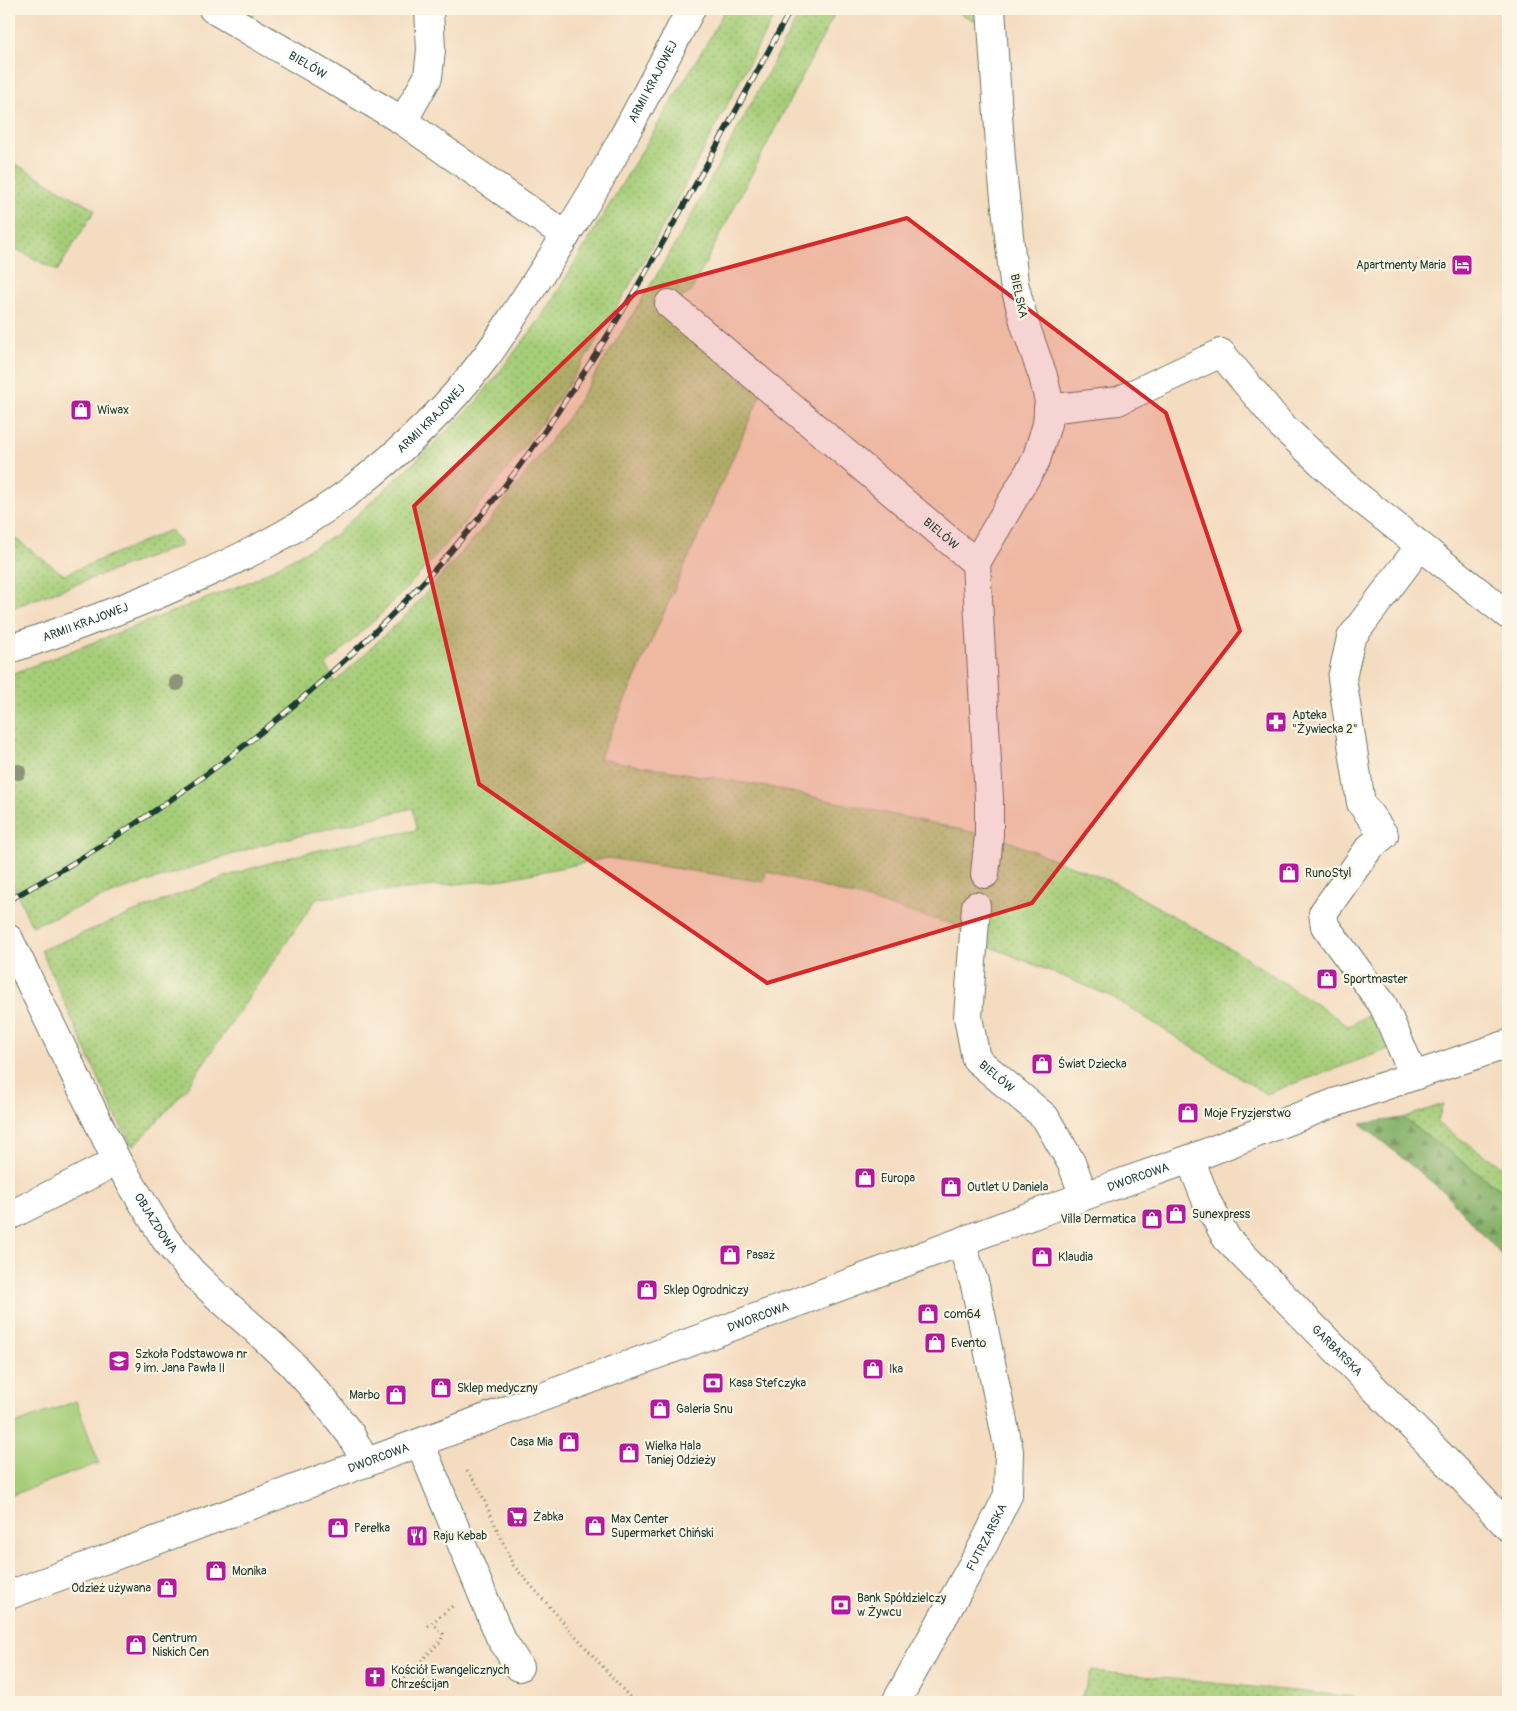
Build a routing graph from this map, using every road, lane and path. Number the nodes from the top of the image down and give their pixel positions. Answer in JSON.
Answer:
{"nodes":[{"id":1,"x":213,"y":9,"type":"edge"},
{"id":2,"x":429,"y":9,"type":"edge"},
{"id":3,"x":691,"y":9,"type":"edge"},
{"id":4,"x":992,"y":9,"type":"edge"},
{"id":5,"x":403,"y":121,"type":"junction"},
{"id":6,"x":566,"y":236,"type":"junction"},
{"id":7,"x":669,"y":304,"type":"dead end"},
{"id":8,"x":1048,"y":409,"type":"junction"},
{"id":9,"x":1420,"y":546,"type":"junction"},
{"id":10,"x":976,"y":563,"type":"junction"},
{"id":11,"x":1508,"y":615,"type":"edge"},
{"id":12,"x":9,"y":649,"type":"edge"},
{"id":13,"x":985,"y":874,"type":"dead end"},
{"id":14,"x":976,"y":906,"type":"dead end"},
{"id":15,"x":9,"y":939,"type":"edge"},
{"id":16,"x":1508,"y":1044,"type":"edge"},
{"id":17,"x":1414,"y":1076,"type":"junction"},
{"id":18,"x":1190,"y":1159,"type":"junction"},
{"id":19,"x":117,"y":1161,"type":"junction"},
{"id":20,"x":1084,"y":1196,"type":"junction"},
{"id":21,"x":9,"y":1216,"type":"edge"},
{"id":22,"x":961,"y":1242,"type":"junction"},
{"id":23,"x":420,"y":1443,"type":"junction"},
{"id":24,"x":366,"y":1463,"type":"junction"},
{"id":25,"x":467,"y":1470,"type":"dead end"},
{"id":26,"x":1508,"y":1527,"type":"edge"},
{"id":27,"x":9,"y":1596,"type":"edge"},
{"id":28,"x":455,"y":1603,"type":"dead end"},
{"id":29,"x":433,"y":1623,"type":"junction"},
{"id":30,"x":428,"y":1626,"type":"dead end"},
{"id":31,"x":520,"y":1667,"type":"dead end"},
{"id":32,"x":392,"y":1687,"type":"dead end"},
{"id":33,"x":634,"y":1702,"type":"edge"},
{"id":34,"x":896,"y":1702,"type":"edge"}],
"edges":[{"from":1,"to":5,"type":"street","name":"BIELÓW"},
{"from":2,"to":5,"type":"street"},
{"from":3,"to":6,"type":"street","name":"ARMII KRAJOWEJ"},
{"from":4,"to":8,"type":"street","name":"BIELSKA"},
{"from":5,"to":6,"type":"street","name":"BIELÓW"},
{"from":6,"to":12,"type":"street","name":"ARMII KRAJOWEJ"},
{"from":7,"to":10,"type":"street","name":"BIELÓW"},
{"from":8,"to":9,"type":"street"},
{"from":8,"to":10,"type":"street","name":"BIELSKA"},
{"from":9,"to":11,"type":"street"},
{"from":9,"to":17,"type":"street"},
{"from":10,"to":13,"type":"street"},
{"from":14,"to":20,"type":"street","name":"BIELÓW"},
{"from":15,"to":19,"type":"street","name":"OBJAZDOWA"},
{"from":16,"to":17,"type":"street","name":"DWORCOWA"},
{"from":17,"to":18,"type":"street","name":"DWORCOWA"},
{"from":18,"to":20,"type":"street","name":"DWORCOWA"},
{"from":18,"to":26,"type":"street","name":"GARBARSKA"},
{"from":19,"to":21,"type":"street"},
{"from":19,"to":24,"type":"street","name":"OBJAZDOWA"},
{"from":20,"to":22,"type":"street","name":"DWORCOWA"},
{"from":22,"to":23,"type":"street","name":"DWORCOWA"},
{"from":22,"to":34,"type":"street","name":"FUTRZARSKA"},
{"from":23,"to":24,"type":"street","name":"DWORCOWA"},
{"from":23,"to":31,"type":"street"},
{"from":24,"to":27,"type":"street","name":"DWORCOWA"},
{"from":25,"to":33,"type":"path"},
{"from":28,"to":29,"type":"path"},
{"from":29,"to":30,"type":"path"},
{"from":29,"to":32,"type":"path"}]}
